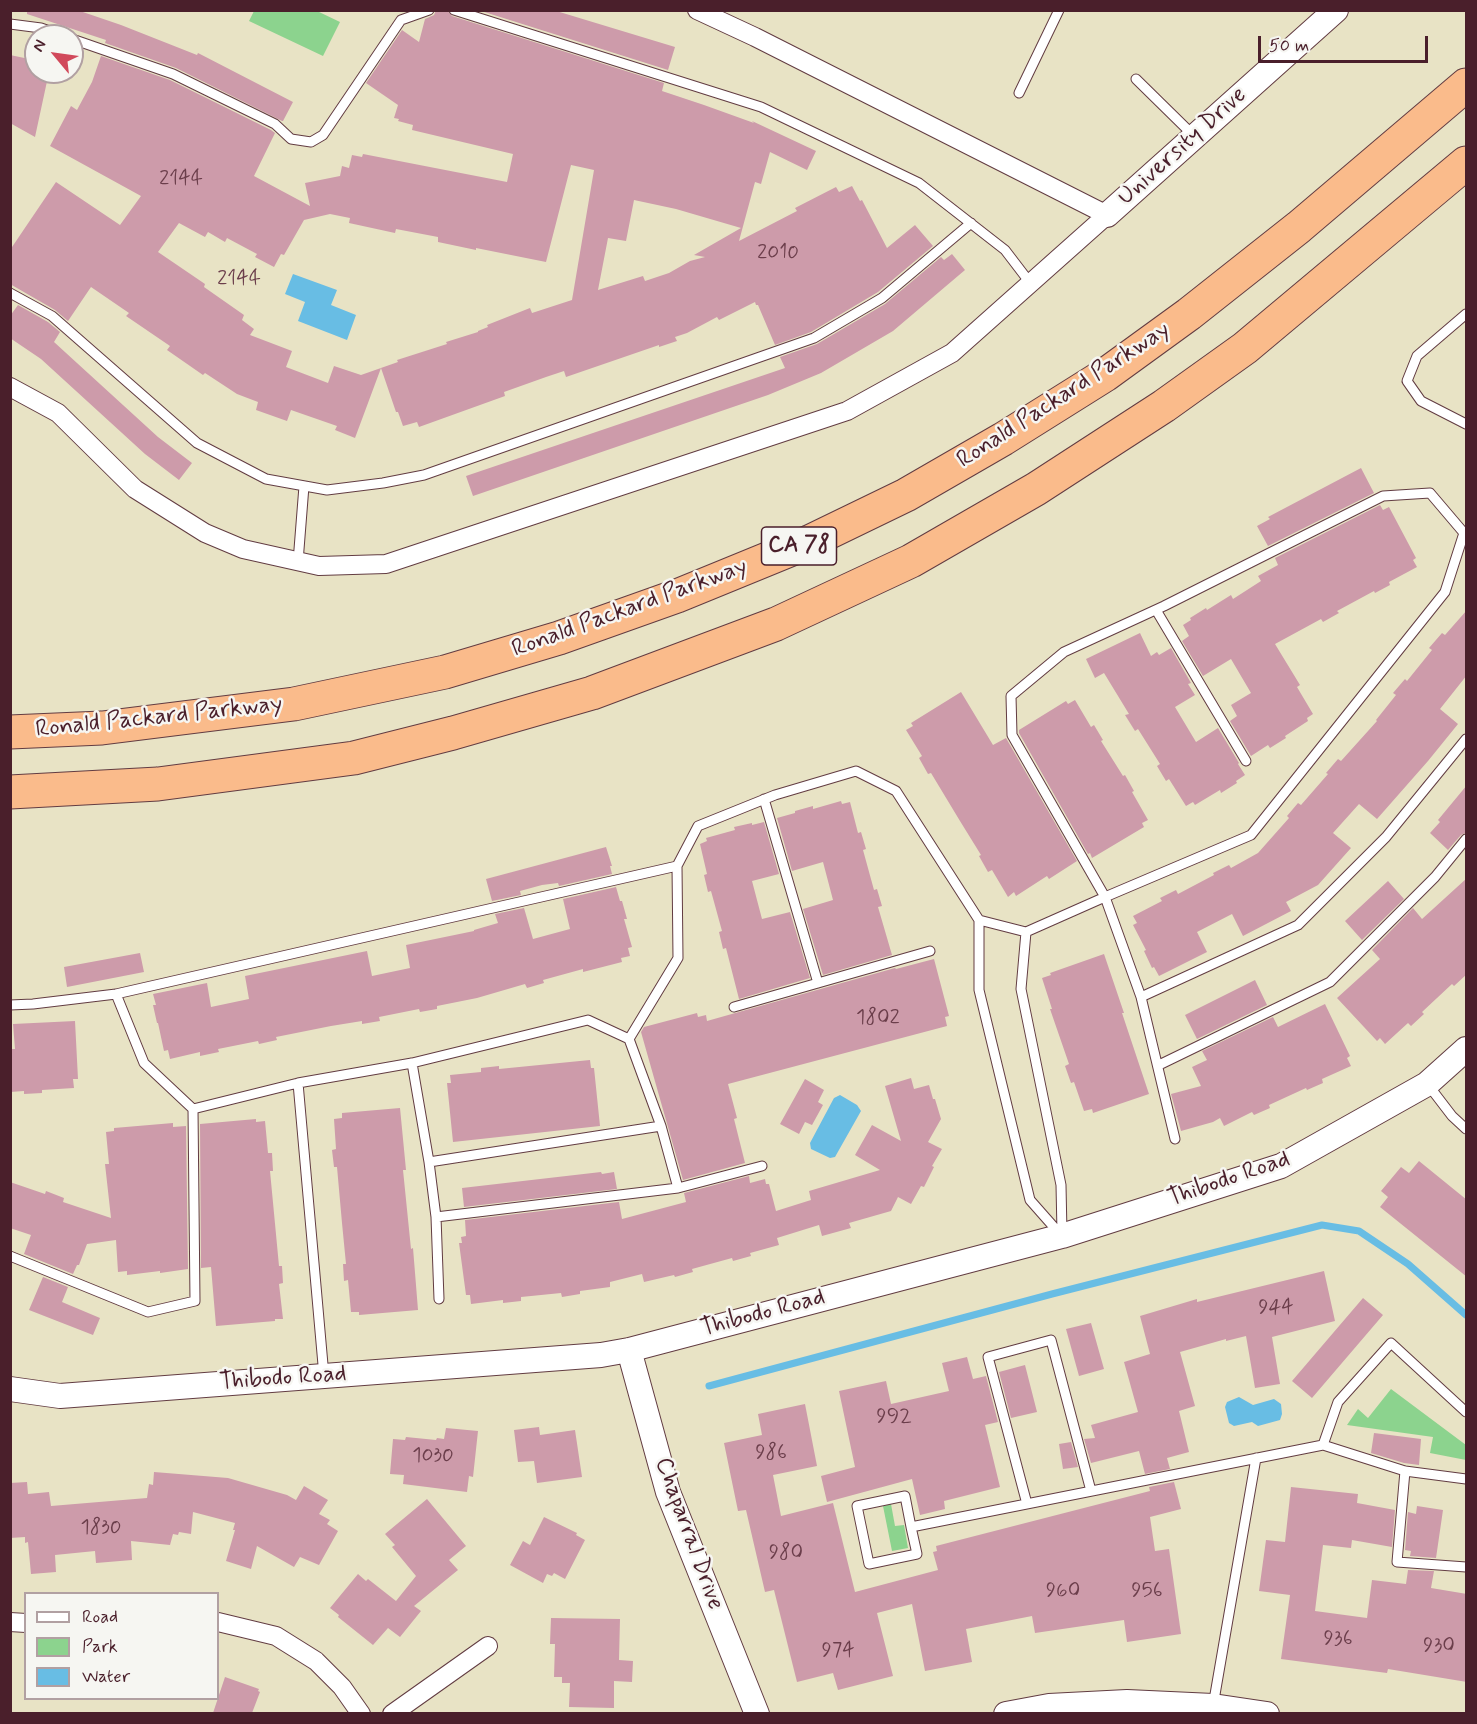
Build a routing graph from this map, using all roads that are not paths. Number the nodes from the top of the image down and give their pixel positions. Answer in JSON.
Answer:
{"nodes":[{"id":1,"x":429,"y":10,"type":"edge"},
{"id":2,"x":454,"y":10,"type":"edge"},
{"id":3,"x":697,"y":10,"type":"edge"},
{"id":4,"x":1059,"y":10,"type":"edge"},
{"id":5,"x":1336,"y":10,"type":"edge"},
{"id":6,"x":84,"y":43,"type":"edge"},
{"id":7,"x":1136,"y":79,"type":"dead end"},
{"id":8,"x":1467,"y":85,"type":"edge"},
{"id":9,"x":1019,"y":93,"type":"dead end"},
{"id":10,"x":1195,"y":137,"type":"junction"},
{"id":11,"x":1467,"y":163,"type":"edge"},
{"id":12,"x":1107,"y":215,"type":"junction"},
{"id":13,"x":971,"y":223,"type":"junction"},
{"id":14,"x":1031,"y":284,"type":"junction"},
{"id":15,"x":10,"y":293,"type":"edge"},
{"id":16,"x":1467,"y":314,"type":"edge"},
{"id":17,"x":10,"y":387,"type":"edge"},
{"id":18,"x":1467,"y":424,"type":"edge"},
{"id":19,"x":304,"y":486,"type":"junction"},
{"id":20,"x":1465,"y":534,"type":"edge"},
{"id":21,"x":298,"y":562,"type":"junction"},
{"id":22,"x":1156,"y":610,"type":"junction"},
{"id":23,"x":10,"y":732,"type":"edge"},
{"id":24,"x":1467,"y":739,"type":"edge"},
{"id":25,"x":1246,"y":761,"type":"dead end"},
{"id":26,"x":10,"y":792,"type":"edge"},
{"id":27,"x":764,"y":799,"type":"junction"},
{"id":28,"x":1467,"y":839,"type":"edge"},
{"id":29,"x":677,"y":867,"type":"junction"},
{"id":30,"x":1105,"y":897,"type":"junction"},
{"id":31,"x":979,"y":920,"type":"junction"},
{"id":32,"x":1026,"y":932,"type":"junction"},
{"id":33,"x":930,"y":951,"type":"dead end"},
{"id":34,"x":818,"y":983,"type":"junction"},
{"id":35,"x":116,"y":994,"type":"junction"},
{"id":36,"x":1141,"y":997,"type":"junction"},
{"id":37,"x":10,"y":1005,"type":"edge"},
{"id":38,"x":734,"y":1006,"type":"dead end"},
{"id":39,"x":629,"y":1039,"type":"junction"},
{"id":40,"x":1467,"y":1049,"type":"edge"},
{"id":41,"x":412,"y":1063,"type":"junction"},
{"id":42,"x":1158,"y":1065,"type":"junction"},
{"id":43,"x":298,"y":1083,"type":"junction"},
{"id":44,"x":1427,"y":1084,"type":"junction"},
{"id":45,"x":192,"y":1109,"type":"junction"},
{"id":46,"x":661,"y":1126,"type":"junction"},
{"id":47,"x":1467,"y":1129,"type":"edge"},
{"id":48,"x":1175,"y":1138,"type":"dead end"},
{"id":49,"x":429,"y":1162,"type":"junction"},
{"id":50,"x":762,"y":1166,"type":"dead end"},
{"id":51,"x":678,"y":1188,"type":"junction"},
{"id":52,"x":436,"y":1217,"type":"junction"},
{"id":53,"x":1062,"y":1236,"type":"junction"},
{"id":54,"x":10,"y":1256,"type":"edge"},
{"id":55,"x":439,"y":1299,"type":"dead end"},
{"id":56,"x":629,"y":1350,"type":"junction"},
{"id":57,"x":324,"y":1376,"type":"junction"},
{"id":58,"x":10,"y":1389,"type":"edge"},
{"id":59,"x":1467,"y":1412,"type":"edge"},
{"id":60,"x":1323,"y":1445,"type":"junction"},
{"id":61,"x":1256,"y":1458,"type":"junction"},
{"id":62,"x":1405,"y":1471,"type":"junction"},
{"id":63,"x":1467,"y":1479,"type":"edge"},
{"id":64,"x":1091,"y":1491,"type":"junction"},
{"id":65,"x":1027,"y":1504,"type":"junction"},
{"id":66,"x":911,"y":1527,"type":"junction"},
{"id":67,"x":1467,"y":1568,"type":"edge"},
{"id":68,"x":219,"y":1622,"type":"edge"},
{"id":69,"x":488,"y":1646,"type":"dead end"},
{"id":70,"x":1213,"y":1706,"type":"junction"},
{"id":71,"x":361,"y":1713,"type":"edge"},
{"id":72,"x":392,"y":1713,"type":"edge"},
{"id":73,"x":757,"y":1713,"type":"edge"},
{"id":74,"x":1006,"y":1713,"type":"edge"},
{"id":75,"x":1267,"y":1713,"type":"edge"}],
"edges":[{"from":1,"to":6,"type":"lane"},
{"from":2,"to":13,"type":"lane"},
{"from":3,"to":12,"type":"street"},
{"from":4,"to":9,"type":"lane"},
{"from":5,"to":10,"type":"street","name":"University Drive"},
{"from":7,"to":10,"type":"lane"},
{"from":8,"to":23,"type":"highway","name":"Ronald Packard Parkway","number":"CA 78"},
{"from":10,"to":12,"type":"street","name":"University Drive"},
{"from":11,"to":26,"type":"highway","number":"CA 78"},
{"from":12,"to":14,"type":"street","name":"University Drive"},
{"from":13,"to":14,"type":"lane"},
{"from":13,"to":19,"type":"lane"},
{"from":14,"to":21,"type":"street","name":"University Drive"},
{"from":15,"to":19,"type":"lane"},
{"from":16,"to":18,"type":"lane"},
{"from":17,"to":21,"type":"street","name":"University Drive"},
{"from":19,"to":21,"type":"lane"},
{"from":20,"to":22,"type":"lane"},
{"from":20,"to":30,"type":"lane"},
{"from":22,"to":25,"type":"lane"},
{"from":22,"to":30,"type":"lane"},
{"from":24,"to":36,"type":"lane"},
{"from":27,"to":29,"type":"lane"},
{"from":27,"to":31,"type":"lane"},
{"from":27,"to":34,"type":"lane"},
{"from":28,"to":42,"type":"lane"},
{"from":29,"to":35,"type":"lane"},
{"from":29,"to":39,"type":"lane"},
{"from":30,"to":32,"type":"lane"},
{"from":30,"to":36,"type":"lane"},
{"from":31,"to":32,"type":"lane"},
{"from":31,"to":53,"type":"lane"},
{"from":32,"to":53,"type":"lane"},
{"from":33,"to":34,"type":"lane"},
{"from":34,"to":38,"type":"lane"},
{"from":35,"to":37,"type":"lane"},
{"from":35,"to":45,"type":"lane"},
{"from":36,"to":42,"type":"lane"},
{"from":39,"to":41,"type":"lane"},
{"from":39,"to":46,"type":"lane"},
{"from":40,"to":44,"type":"street","name":"Thibodo Road"},
{"from":41,"to":43,"type":"lane"},
{"from":41,"to":49,"type":"lane"},
{"from":42,"to":48,"type":"lane"},
{"from":43,"to":45,"type":"lane"},
{"from":43,"to":57,"type":"lane"},
{"from":44,"to":47,"type":"lane"},
{"from":44,"to":53,"type":"street","name":"Thibodo Road"},
{"from":45,"to":54,"type":"lane"},
{"from":46,"to":49,"type":"lane"},
{"from":46,"to":51,"type":"lane"},
{"from":49,"to":52,"type":"lane"},
{"from":50,"to":51,"type":"lane"},
{"from":51,"to":52,"type":"lane"},
{"from":52,"to":55,"type":"lane"},
{"from":53,"to":56,"type":"street","name":"Thibodo Road"},
{"from":56,"to":57,"type":"street","name":"Thibodo Road"},
{"from":56,"to":73,"type":"street","name":"Chaparral Drive"},
{"from":57,"to":58,"type":"street","name":"Thibodo Road"},
{"from":59,"to":60,"type":"lane"},
{"from":60,"to":61,"type":"lane"},
{"from":60,"to":62,"type":"lane"},
{"from":61,"to":64,"type":"lane"},
{"from":61,"to":70,"type":"lane"},
{"from":62,"to":63,"type":"lane"},
{"from":62,"to":67,"type":"lane"},
{"from":64,"to":65,"type":"lane"},
{"from":64,"to":65,"type":"lane"},
{"from":65,"to":66,"type":"lane"},
{"from":66,"to":66,"type":"lane"},
{"from":68,"to":71,"type":"street"},
{"from":69,"to":72,"type":"street"},
{"from":70,"to":74,"type":"street"},
{"from":70,"to":75,"type":"street"}]}
